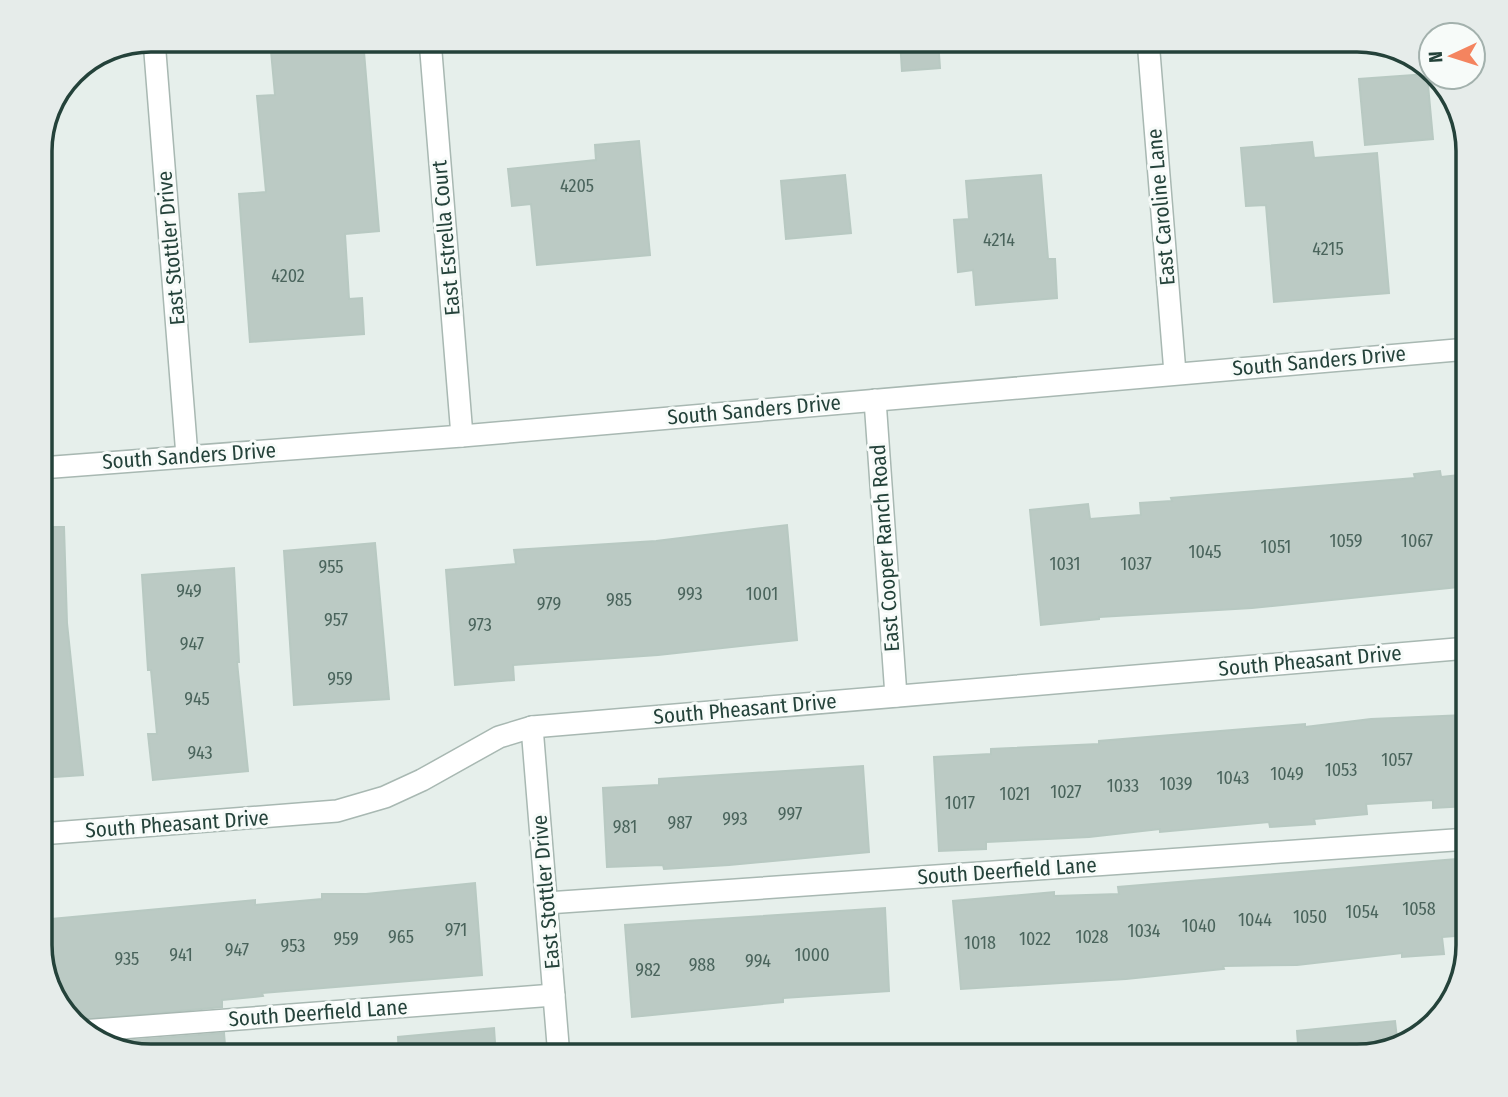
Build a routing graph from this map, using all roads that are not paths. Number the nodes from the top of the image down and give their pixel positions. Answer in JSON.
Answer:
{"nodes":[{"id":1,"x":156,"y":52,"type":"edge"},
{"id":2,"x":431,"y":52,"type":"edge"},
{"id":3,"x":1149,"y":52,"type":"edge"},
{"id":4,"x":1456,"y":350,"type":"edge"},
{"id":5,"x":1175,"y":373,"type":"junction"},
{"id":6,"x":875,"y":400,"type":"junction"},
{"id":7,"x":462,"y":436,"type":"junction"},
{"id":8,"x":187,"y":456,"type":"junction"},
{"id":9,"x":53,"y":467,"type":"edge"},
{"id":10,"x":1456,"y":649,"type":"edge"},
{"id":11,"x":896,"y":696,"type":"junction"},
{"id":12,"x":532,"y":727,"type":"junction"},
{"id":13,"x":53,"y":833,"type":"edge"},
{"id":14,"x":1456,"y":840,"type":"edge"},
{"id":15,"x":547,"y":903,"type":"junction"},
{"id":16,"x":554,"y":995,"type":"junction"},
{"id":17,"x":100,"y":1030,"type":"edge"},
{"id":18,"x":558,"y":1044,"type":"edge"}],
"edges":[{"from":1,"to":8,"type":"street","name":"East Stottler Drive"},
{"from":2,"to":7,"type":"street","name":"East Estrella Court"},
{"from":3,"to":5,"type":"street","name":"East Caroline Lane"},
{"from":4,"to":5,"type":"street","name":"South Sanders Drive"},
{"from":5,"to":6,"type":"street","name":"South Sanders Drive"},
{"from":6,"to":7,"type":"street","name":"South Sanders Drive"},
{"from":6,"to":11,"type":"street","name":"East Cooper Ranch Road"},
{"from":7,"to":8,"type":"street","name":"South Sanders Drive"},
{"from":8,"to":9,"type":"street","name":"South Sanders Drive"},
{"from":10,"to":11,"type":"street","name":"South Pheasant Drive"},
{"from":11,"to":12,"type":"street","name":"South Pheasant Drive"},
{"from":12,"to":13,"type":"street","name":"South Pheasant Drive"},
{"from":12,"to":15,"type":"street","name":"East Stottler Drive"},
{"from":14,"to":15,"type":"street","name":"South Deerfield Lane"},
{"from":15,"to":16,"type":"street","name":"East Stottler Drive"},
{"from":16,"to":17,"type":"street","name":"South Deerfield Lane"},
{"from":16,"to":18,"type":"street","name":"East Stottler Drive"}]}
